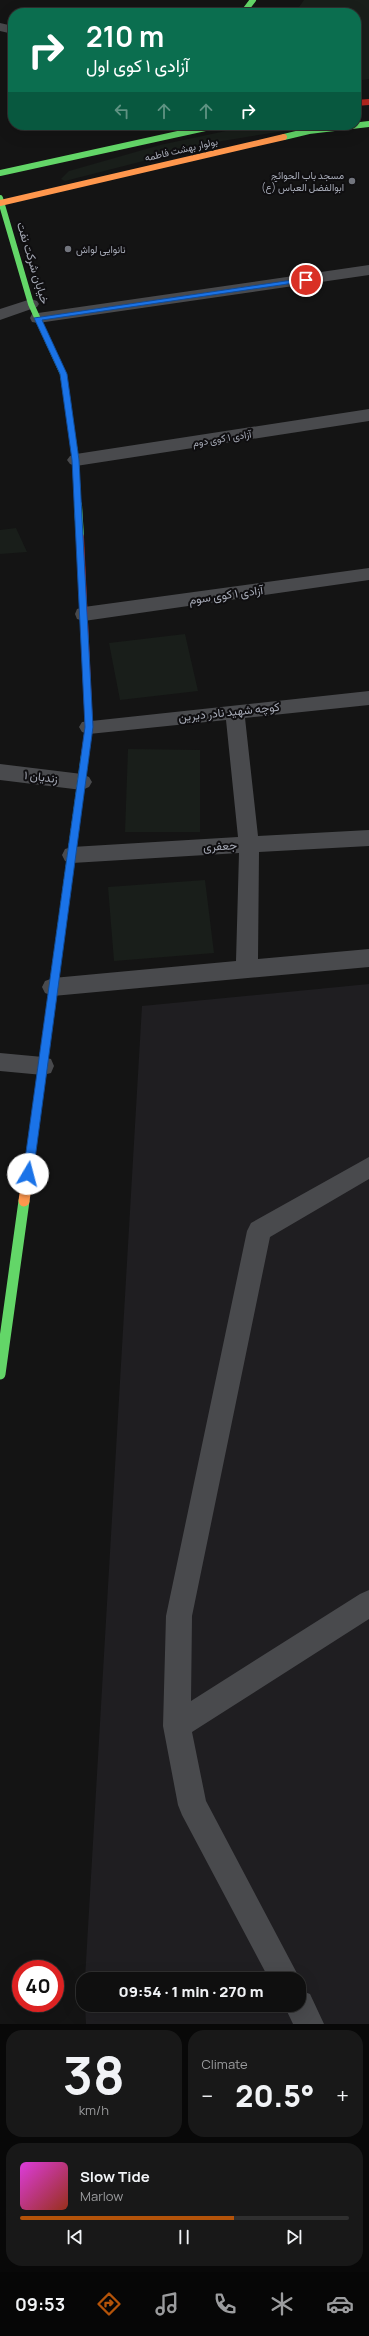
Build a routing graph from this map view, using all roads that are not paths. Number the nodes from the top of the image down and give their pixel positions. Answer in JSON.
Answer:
{"nodes":[{"id":1,"x":253,"y":0,"type":"edge"},
{"id":2,"x":247,"y":8,"type":"edge"},
{"id":3,"x":194,"y":130,"type":"edge"},
{"id":4,"x":318,"y":130,"type":"edge"},
{"id":5,"x":125,"y":134,"type":"dead end"},
{"id":6,"x":111,"y":147,"type":"junction"},
{"id":7,"x":0,"y":172,"type":"edge"},
{"id":8,"x":1,"y":201,"type":"edge"},
{"id":9,"x":369,"y":270,"type":"edge"},
{"id":10,"x":34,"y":311,"type":"junction"},
{"id":11,"x":0,"y":315,"type":"edge"},
{"id":12,"x":369,"y":415,"type":"edge"},
{"id":13,"x":76,"y":460,"type":"junction"},
{"id":14,"x":369,"y":574,"type":"edge"},
{"id":15,"x":84,"y":614,"type":"junction"},
{"id":16,"x":369,"y":698,"type":"edge"},
{"id":17,"x":235,"y":712,"type":"junction"},
{"id":18,"x":89,"y":727,"type":"junction"},
{"id":19,"x":0,"y":772,"type":"edge"},
{"id":20,"x":82,"y":782,"type":"junction"},
{"id":21,"x":369,"y":838,"type":"edge"},
{"id":22,"x":249,"y":845,"type":"junction"},
{"id":23,"x":72,"y":855,"type":"junction"},
{"id":24,"x":369,"y":958,"type":"edge"},
{"id":25,"x":247,"y":969,"type":"junction"},
{"id":26,"x":53,"y":987,"type":"junction"},
{"id":27,"x":0,"y":1062,"type":"edge"},
{"id":28,"x":43,"y":1066,"type":"junction"},
{"id":29,"x":369,"y":1167,"type":"edge"},
{"id":30,"x":0,"y":1374,"type":"edge"},
{"id":31,"x":369,"y":1603,"type":"edge"},
{"id":32,"x":177,"y":1726,"type":"junction"},
{"id":33,"x":281,"y":1972,"type":"edge"},
{"id":34,"x":303,"y":2012,"type":"edge"},
{"id":35,"x":309,"y":2024,"type":"edge"}],
"edges":[{"from":1,"to":2,"type":"street"},
{"from":3,"to":6,"type":"street","name":"بولوار بهشت فاطمه"},
{"from":4,"to":8,"type":"street","name":"بولوار بهشت فاطمه"},
{"from":5,"to":6,"type":"street"},
{"from":6,"to":7,"type":"street","name":"بولوار بهشت فاطمه"},
{"from":8,"to":10,"type":"street","name":"خیابان شرکت نفت"},
{"from":9,"to":10,"type":"street"},
{"from":10,"to":11,"type":"street"},
{"from":10,"to":13,"type":"street","name":"خیابان شرکت نفت"},
{"from":12,"to":13,"type":"street","name":"آزادی ۱ کوی دوم"},
{"from":13,"to":15,"type":"street","name":"خیابان شرکت نفت"},
{"from":14,"to":15,"type":"street","name":"آزادی ۱ کوی سوم"},
{"from":15,"to":18,"type":"street","name":"خیابان شرکت نفت"},
{"from":16,"to":17,"type":"street","name":"کوچه شهید نادر دیرین"},
{"from":17,"to":18,"type":"street","name":"کوچه شهید نادر دیرین"},
{"from":17,"to":22,"type":"street"},
{"from":18,"to":20,"type":"street","name":"خیابان شرکت نفت"},
{"from":19,"to":20,"type":"street","name":"زندیان ۱"},
{"from":20,"to":23,"type":"street","name":"خیابان شرکت نفت"},
{"from":21,"to":22,"type":"street","name":"جعفری"},
{"from":22,"to":23,"type":"street","name":"جعفری"},
{"from":22,"to":25,"type":"street"},
{"from":23,"to":26,"type":"street","name":"خیابان شرکت نفت"},
{"from":24,"to":25,"type":"street"},
{"from":25,"to":26,"type":"street"},
{"from":26,"to":28,"type":"street","name":"خیابان شرکت نفت"},
{"from":27,"to":28,"type":"street"},
{"from":28,"to":30,"type":"street","name":"خیابان شرکت نفت"},
{"from":29,"to":32,"type":"street"},
{"from":31,"to":32,"type":"street"},
{"from":32,"to":33,"type":"street"},
{"from":34,"to":35,"type":"street"}]}
